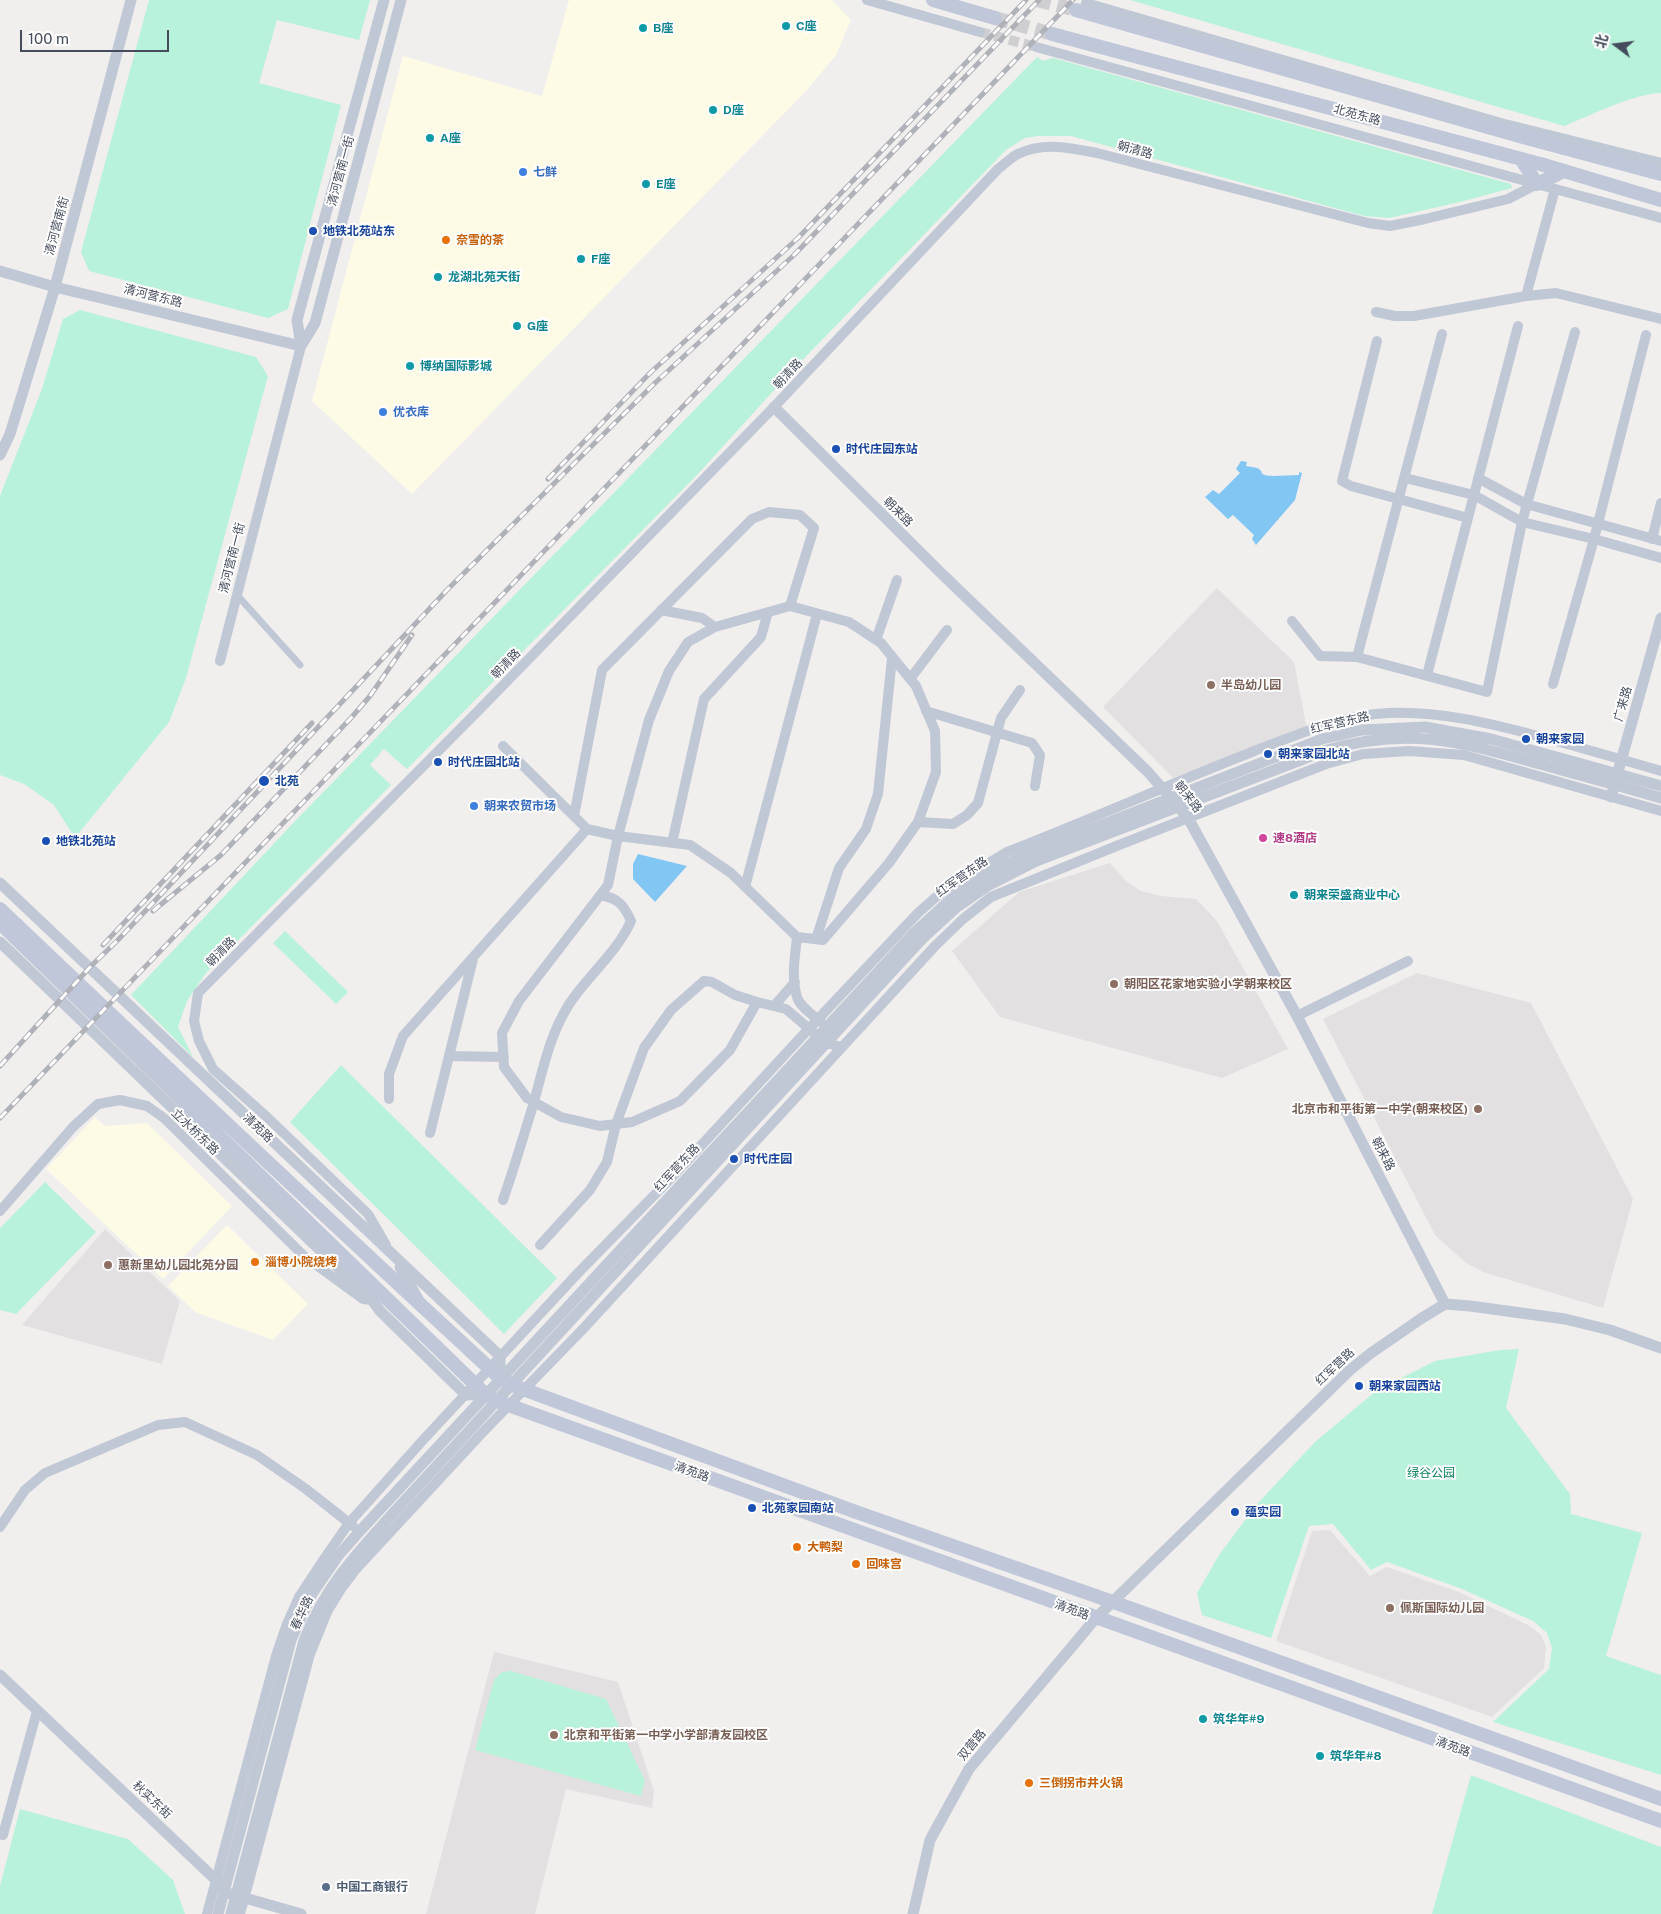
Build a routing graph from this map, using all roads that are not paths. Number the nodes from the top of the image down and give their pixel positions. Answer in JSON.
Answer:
{"nodes":[{"id":1,"x":131,"y":0,"type":"edge"},
{"id":2,"x":384,"y":0,"type":"edge"},
{"id":3,"x":401,"y":0,"type":"edge"},
{"id":4,"x":868,"y":0,"type":"edge"},
{"id":5,"x":933,"y":0,"type":"edge"},
{"id":6,"x":1080,"y":6,"type":"joint"},
{"id":7,"x":995,"y":18,"type":"tunnel mouth"},
{"id":8,"x":980,"y":32,"type":"tunnel mouth"},
{"id":9,"x":1052,"y":34,"type":"tunnel mouth"},
{"id":10,"x":1036,"y":47,"type":"tunnel mouth"},
{"id":11,"x":1521,"y":159,"type":"junction"},
{"id":12,"x":1661,"y":164,"type":"edge"},
{"id":13,"x":1564,"y":171,"type":"junction"},
{"id":14,"x":1661,"y":174,"type":"edge"},
{"id":15,"x":1537,"y":184,"type":"junction"},
{"id":16,"x":1555,"y":189,"type":"junction"},
{"id":17,"x":1661,"y":200,"type":"edge"},
{"id":18,"x":1661,"y":218,"type":"edge"},
{"id":19,"x":0,"y":271,"type":"edge"},
{"id":20,"x":55,"y":287,"type":"junction"},
{"id":21,"x":1526,"y":296,"type":"junction"},
{"id":22,"x":1376,"y":312,"type":"dead end"},
{"id":23,"x":1661,"y":319,"type":"edge"},
{"id":24,"x":1518,"y":326,"type":"dead end"},
{"id":25,"x":1575,"y":332,"type":"dead end"},
{"id":26,"x":1442,"y":334,"type":"dead end"},
{"id":27,"x":1646,"y":335,"type":"dead end"},
{"id":28,"x":1377,"y":340,"type":"dead end"},
{"id":29,"x":301,"y":346,"type":"junction"},
{"id":30,"x":774,"y":407,"type":"junction"},
{"id":31,"x":0,"y":455,"type":"edge"},
{"id":32,"x":1405,"y":478,"type":"junction"},
{"id":33,"x":1478,"y":478,"type":"junction"},
{"id":34,"x":1474,"y":495,"type":"junction"},
{"id":35,"x":1399,"y":499,"type":"junction"},
{"id":36,"x":1661,"y":503,"type":"edge"},
{"id":37,"x":1526,"y":504,"type":"junction"},
{"id":38,"x":1468,"y":518,"type":"junction"},
{"id":39,"x":1522,"y":522,"type":"junction"},
{"id":40,"x":1598,"y":524,"type":"junction"},
{"id":41,"x":1594,"y":539,"type":"junction"},
{"id":42,"x":1656,"y":540,"type":"edge"},
{"id":43,"x":1661,"y":558,"type":"edge"},
{"id":44,"x":897,"y":580,"type":"dead end"},
{"id":45,"x":237,"y":595,"type":"junction"},
{"id":46,"x":790,"y":606,"type":"junction"},
{"id":47,"x":661,"y":610,"type":"junction"},
{"id":48,"x":768,"y":612,"type":"junction"},
{"id":49,"x":818,"y":614,"type":"junction"},
{"id":50,"x":1661,"y":618,"type":"edge"},
{"id":51,"x":1292,"y":620,"type":"dead end"},
{"id":52,"x":714,"y":627,"type":"junction"},
{"id":53,"x":947,"y":630,"type":"dead end"},
{"id":54,"x":876,"y":640,"type":"junction"},
{"id":55,"x":1358,"y":657,"type":"junction"},
{"id":56,"x":892,"y":658,"type":"junction"},
{"id":57,"x":220,"y":661,"type":"dead end"},
{"id":58,"x":300,"y":664,"type":"dead end"},
{"id":59,"x":1427,"y":675,"type":"junction"},
{"id":60,"x":910,"y":679,"type":"junction"},
{"id":61,"x":1553,"y":684,"type":"dead end"},
{"id":62,"x":1020,"y":690,"type":"dead end"},
{"id":63,"x":926,"y":711,"type":"junction"},
{"id":64,"x":997,"y":734,"type":"junction"},
{"id":65,"x":503,"y":746,"type":"dead end"},
{"id":66,"x":1621,"y":760,"type":"junction"},
{"id":67,"x":1661,"y":771,"type":"edge"},
{"id":68,"x":1616,"y":780,"type":"junction"},
{"id":69,"x":1035,"y":786,"type":"dead end"},
{"id":70,"x":1661,"y":786,"type":"edge"},
{"id":71,"x":1162,"y":788,"type":"junction"},
{"id":72,"x":1611,"y":797,"type":"junction"},
{"id":73,"x":1661,"y":798,"type":"edge"},
{"id":74,"x":1175,"y":802,"type":"junction"},
{"id":75,"x":1661,"y":811,"type":"edge"},
{"id":76,"x":574,"y":816,"type":"junction"},
{"id":77,"x":1188,"y":818,"type":"junction"},
{"id":78,"x":918,"y":822,"type":"junction"},
{"id":79,"x":587,"y":829,"type":"junction"},
{"id":80,"x":618,"y":836,"type":"junction"},
{"id":81,"x":672,"y":843,"type":"junction"},
{"id":82,"x":0,"y":883,"type":"edge"},
{"id":83,"x":745,"y":887,"type":"junction"},
{"id":84,"x":600,"y":895,"type":"junction"},
{"id":85,"x":0,"y":908,"type":"edge"},
{"id":86,"x":0,"y":923,"type":"edge"},
{"id":87,"x":797,"y":937,"type":"junction"},
{"id":88,"x":816,"y":939,"type":"junction"},
{"id":89,"x":0,"y":942,"type":"edge"},
{"id":90,"x":474,"y":957,"type":"junction"},
{"id":91,"x":1408,"y":961,"type":"dead end"},
{"id":92,"x":795,"y":982,"type":"junction"},
{"id":93,"x":757,"y":1002,"type":"junction"},
{"id":94,"x":774,"y":1006,"type":"junction"},
{"id":95,"x":1297,"y":1016,"type":"junction"},
{"id":96,"x":818,"y":1019,"type":"junction"},
{"id":97,"x":809,"y":1028,"type":"junction"},
{"id":98,"x":832,"y":1031,"type":"junction"},
{"id":99,"x":823,"y":1040,"type":"junction"},
{"id":100,"x":842,"y":1047,"type":"junction"},
{"id":101,"x":449,"y":1056,"type":"junction"},
{"id":102,"x":504,"y":1057,"type":"junction"},
{"id":103,"x":389,"y":1099,"type":"dead end"},
{"id":104,"x":534,"y":1102,"type":"junction"},
{"id":105,"x":616,"y":1124,"type":"junction"},
{"id":106,"x":430,"y":1133,"type":"dead end"},
{"id":107,"x":504,"y":1200,"type":"dead end"},
{"id":108,"x":0,"y":1211,"type":"edge"},
{"id":109,"x":540,"y":1245,"type":"dead end"},
{"id":110,"x":393,"y":1256,"type":"junction"},
{"id":111,"x":372,"y":1300,"type":"junction"},
{"id":112,"x":1445,"y":1304,"type":"junction"},
{"id":113,"x":426,"y":1311,"type":"junction"},
{"id":114,"x":403,"y":1313,"type":"junction"},
{"id":115,"x":1661,"y":1348,"type":"edge"},
{"id":116,"x":501,"y":1358,"type":"junction"},
{"id":117,"x":506,"y":1381,"type":"junction"},
{"id":118,"x":466,"y":1395,"type":"junction"},
{"id":119,"x":492,"y":1396,"type":"junction"},
{"id":120,"x":349,"y":1523,"type":"junction"},
{"id":121,"x":0,"y":1527,"type":"edge"},
{"id":122,"x":359,"y":1532,"type":"junction"},
{"id":123,"x":1112,"y":1602,"type":"junction"},
{"id":124,"x":1096,"y":1618,"type":"junction"},
{"id":125,"x":0,"y":1676,"type":"edge"},
{"id":126,"x":37,"y":1711,"type":"junction"},
{"id":127,"x":1661,"y":1799,"type":"edge"},
{"id":128,"x":1661,"y":1821,"type":"edge"},
{"id":129,"x":0,"y":1834,"type":"edge"},
{"id":130,"x":216,"y":1880,"type":"junction"},
{"id":131,"x":224,"y":1892,"type":"junction"},
{"id":132,"x":240,"y":1897,"type":"junction"},
{"id":133,"x":207,"y":1914,"type":"edge"},
{"id":134,"x":218,"y":1914,"type":"edge"},
{"id":135,"x":231,"y":1914,"type":"edge"},
{"id":136,"x":240,"y":1914,"type":"edge"},
{"id":137,"x":301,"y":1914,"type":"edge"},
{"id":138,"x":913,"y":1914,"type":"edge"}],
"edges":[{"from":1,"to":20,"type":"street","name":"清河营南街"},
{"from":2,"to":29,"type":"street","name":"清河营南一街"},
{"from":3,"to":29,"type":"street","name":"清河营南一街"},
{"from":4,"to":8,"type":"street"},
{"from":5,"to":7,"type":"main road"},
{"from":6,"to":12,"type":"street"},
{"from":6,"to":14,"type":"main road","name":"北苑东路"},
{"from":9,"to":11,"type":"main road","name":"北苑东路"},
{"from":10,"to":15,"type":"street"},
{"from":11,"to":13,"type":"main road","name":"北苑东路"},
{"from":11,"to":15,"type":"main road"},
{"from":13,"to":15,"type":"main road"},
{"from":13,"to":17,"type":"main road","name":"北苑东路"},
{"from":15,"to":16,"type":"street"},
{"from":15,"to":30,"type":"street","name":"朝清路"},
{"from":16,"to":18,"type":"street"},
{"from":16,"to":21,"type":"street"},
{"from":19,"to":20,"type":"street","name":"清河营东路"},
{"from":20,"to":29,"type":"street","name":"清河营东路"},
{"from":20,"to":31,"type":"street","name":"清河营南街"},
{"from":21,"to":22,"type":"street"},
{"from":21,"to":23,"type":"street"},
{"from":24,"to":33,"type":"street"},
{"from":25,"to":37,"type":"street"},
{"from":26,"to":32,"type":"street"},
{"from":27,"to":40,"type":"street"},
{"from":28,"to":35,"type":"street"},
{"from":29,"to":45,"type":"street","name":"清河营南一街"},
{"from":30,"to":71,"type":"street","name":"朝来路"},
{"from":30,"to":110,"type":"street","name":"朝清路"},
{"from":32,"to":34,"type":"street"},
{"from":32,"to":35,"type":"street"},
{"from":33,"to":34,"type":"street"},
{"from":33,"to":37,"type":"street"},
{"from":34,"to":38,"type":"street"},
{"from":34,"to":39,"type":"street"},
{"from":35,"to":38,"type":"street"},
{"from":35,"to":55,"type":"street"},
{"from":36,"to":42,"type":"street"},
{"from":37,"to":39,"type":"street"},
{"from":37,"to":40,"type":"street"},
{"from":38,"to":59,"type":"street"},
{"from":39,"to":41,"type":"street"},
{"from":39,"to":59,"type":"street"},
{"from":40,"to":41,"type":"street"},
{"from":40,"to":42,"type":"street"},
{"from":41,"to":43,"type":"street"},
{"from":41,"to":61,"type":"street"},
{"from":44,"to":54,"type":"street"},
{"from":45,"to":57,"type":"street","name":"清河营南一街"},
{"from":45,"to":58,"type":"street"},
{"from":46,"to":47,"type":"street"},
{"from":46,"to":48,"type":"street"},
{"from":46,"to":49,"type":"street"},
{"from":47,"to":52,"type":"street"},
{"from":47,"to":76,"type":"street"},
{"from":48,"to":52,"type":"street"},
{"from":48,"to":81,"type":"street"},
{"from":49,"to":54,"type":"street"},
{"from":49,"to":83,"type":"street"},
{"from":50,"to":66,"type":"street","name":"广来路"},
{"from":51,"to":55,"type":"street"},
{"from":52,"to":80,"type":"street"},
{"from":53,"to":60,"type":"street"},
{"from":54,"to":56,"type":"street"},
{"from":55,"to":59,"type":"street"},
{"from":56,"to":60,"type":"street"},
{"from":56,"to":88,"type":"street"},
{"from":60,"to":63,"type":"street"},
{"from":62,"to":64,"type":"street"},
{"from":63,"to":64,"type":"street"},
{"from":63,"to":78,"type":"street"},
{"from":64,"to":69,"type":"street"},
{"from":64,"to":78,"type":"street"},
{"from":65,"to":76,"type":"street"},
{"from":66,"to":67,"type":"street"},
{"from":66,"to":68,"type":"street","name":"广来路"},
{"from":66,"to":71,"type":"street"},
{"from":68,"to":70,"type":"street","name":"红军营东路"},
{"from":68,"to":72,"type":"street","name":"广来路"},
{"from":68,"to":73,"type":"street","name":"红军营东路"},
{"from":68,"to":74,"type":"street","name":"红军营东路"},
{"from":71,"to":74,"type":"street","name":"朝来路"},
{"from":71,"to":96,"type":"street"},
{"from":72,"to":75,"type":"street"},
{"from":72,"to":77,"type":"street"},
{"from":74,"to":77,"type":"street","name":"朝来路"},
{"from":74,"to":98,"type":"street","name":"红军营东路"},
{"from":76,"to":79,"type":"street"},
{"from":77,"to":95,"type":"street","name":"朝来路"},
{"from":77,"to":100,"type":"street"},
{"from":78,"to":88,"type":"street"},
{"from":79,"to":80,"type":"street"},
{"from":79,"to":90,"type":"street"},
{"from":80,"to":81,"type":"street"},
{"from":80,"to":84,"type":"street"},
{"from":81,"to":83,"type":"street"},
{"from":82,"to":110,"type":"street","name":"清苑路"},
{"from":83,"to":87,"type":"street"},
{"from":84,"to":102,"type":"street"},
{"from":84,"to":104,"type":"street"},
{"from":85,"to":113,"type":"main road","name":"清苑路"},
{"from":86,"to":114,"type":"main road","name":"清苑路"},
{"from":87,"to":88,"type":"street"},
{"from":87,"to":92,"type":"street"},
{"from":89,"to":111,"type":"street"},
{"from":90,"to":101,"type":"street"},
{"from":90,"to":103,"type":"street"},
{"from":91,"to":95,"type":"street"},
{"from":92,"to":94,"type":"street"},
{"from":92,"to":96,"type":"street"},
{"from":93,"to":94,"type":"street"},
{"from":93,"to":105,"type":"street"},
{"from":93,"to":105,"type":"street"},
{"from":94,"to":97,"type":"street"},
{"from":95,"to":112,"type":"street","name":"朝来路"},
{"from":96,"to":97,"type":"street"},
{"from":96,"to":98,"type":"street"},
{"from":97,"to":99,"type":"street"},
{"from":97,"to":116,"type":"street"},
{"from":98,"to":99,"type":"street","name":"红军营东路"},
{"from":98,"to":100,"type":"street"},
{"from":99,"to":100,"type":"street"},
{"from":99,"to":117,"type":"street","name":"红军营东路"},
{"from":100,"to":117,"type":"street"},
{"from":101,"to":102,"type":"street"},
{"from":101,"to":106,"type":"street"},
{"from":102,"to":104,"type":"street"},
{"from":104,"to":105,"type":"street"},
{"from":104,"to":107,"type":"street"},
{"from":105,"to":109,"type":"street"},
{"from":108,"to":111,"type":"street","name":"立水桥东路"},
{"from":110,"to":113,"type":"street"},
{"from":110,"to":116,"type":"street","name":"清苑路"},
{"from":111,"to":114,"type":"street"},
{"from":111,"to":118,"type":"street"},
{"from":112,"to":115,"type":"street"},
{"from":112,"to":123,"type":"street","name":"红军营路"},
{"from":113,"to":117,"type":"main road","name":"清苑路"},
{"from":114,"to":119,"type":"main road","name":"清苑路"},
{"from":116,"to":117,"type":"street"},
{"from":117,"to":119,"type":"street","name":"红军营东路"},
{"from":117,"to":119,"type":"street"},
{"from":117,"to":123,"type":"main road","name":"清苑路"},
{"from":118,"to":119,"type":"street","name":"清苑路"},
{"from":118,"to":120,"type":"street"},
{"from":119,"to":122,"type":"street","name":"春华路"},
{"from":119,"to":124,"type":"main road","name":"清苑路"},
{"from":119,"to":132,"type":"street","name":"春华路"},
{"from":120,"to":121,"type":"street"},
{"from":120,"to":122,"type":"street"},
{"from":120,"to":130,"type":"street"},
{"from":122,"to":131,"type":"street","name":"春华路"},
{"from":123,"to":124,"type":"street","name":"红军营路"},
{"from":123,"to":127,"type":"main road","name":"清苑路"},
{"from":124,"to":128,"type":"main road","name":"清苑路"},
{"from":124,"to":138,"type":"street","name":"双营路"},
{"from":125,"to":126,"type":"street","name":"秋实东街"},
{"from":126,"to":129,"type":"street"},
{"from":126,"to":130,"type":"street","name":"秋实东街"},
{"from":130,"to":131,"type":"street","name":"秋实东街"},
{"from":130,"to":133,"type":"street"},
{"from":131,"to":132,"type":"street"},
{"from":131,"to":134,"type":"street","name":"春华路"},
{"from":132,"to":135,"type":"street","name":"春华路"},
{"from":132,"to":136,"type":"street"},
{"from":132,"to":137,"type":"street"}]}
